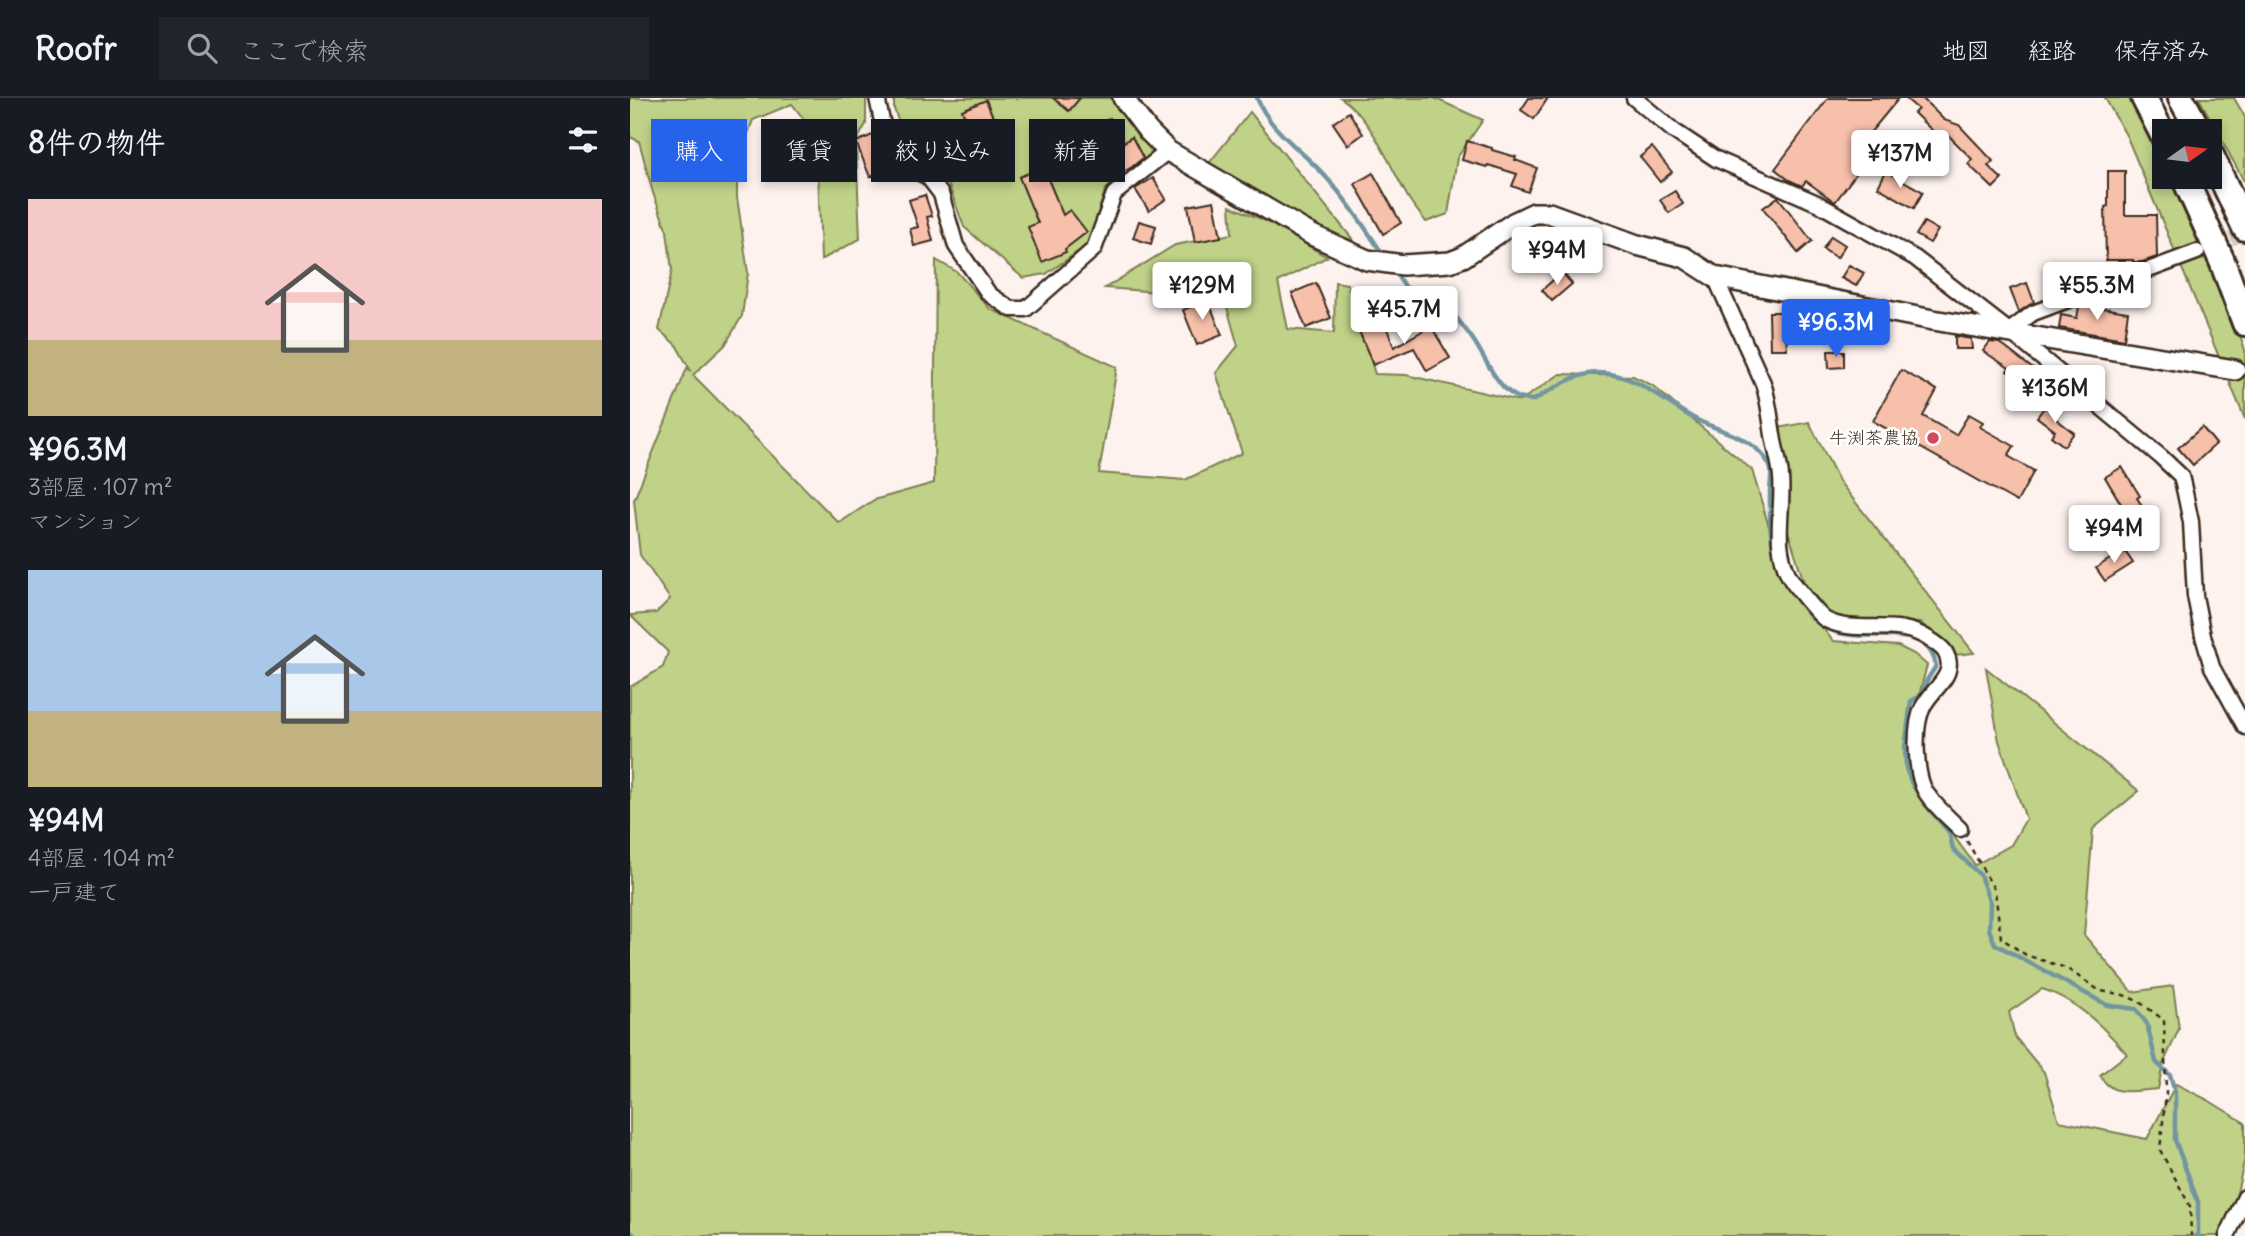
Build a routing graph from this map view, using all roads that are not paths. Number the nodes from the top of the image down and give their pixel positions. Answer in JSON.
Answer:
{"nodes":[{"id":1,"x":877,"y":98,"type":"edge"},
{"id":2,"x":1123,"y":98,"type":"edge"},
{"id":3,"x":1634,"y":98,"type":"edge"},
{"id":4,"x":2144,"y":98,"type":"edge"},
{"id":5,"x":2181,"y":98,"type":"edge"},
{"id":6,"x":2155,"y":119,"type":"edge"},
{"id":7,"x":2192,"y":119,"type":"edge"},
{"id":8,"x":1168,"y":151,"type":"junction"},
{"id":9,"x":2222,"y":179,"type":"edge"},
{"id":10,"x":2189,"y":189,"type":"edge"},
{"id":11,"x":2245,"y":228,"type":"edge"},
{"id":12,"x":2197,"y":252,"type":"tunnel mouth"},
{"id":13,"x":1715,"y":277,"type":"junction"},
{"id":14,"x":2245,"y":323,"type":"edge"},
{"id":15,"x":2009,"y":331,"type":"junction"},
{"id":16,"x":2235,"y":370,"type":"dead end"},
{"id":17,"x":2245,"y":727,"type":"edge"},
{"id":18,"x":1960,"y":829,"type":"road end"},
{"id":19,"x":2245,"y":1198,"type":"edge"},
{"id":20,"x":2227,"y":1236,"type":"edge"}],
"edges":[{"from":1,"to":8,"type":"street"},
{"from":2,"to":8,"type":"street"},
{"from":3,"to":15,"type":"street"},
{"from":4,"to":6,"type":"highway"},
{"from":5,"to":7,"type":"highway"},
{"from":8,"to":13,"type":"street"},
{"from":9,"to":11,"type":"highway"},
{"from":10,"to":14,"type":"highway"},
{"from":12,"to":15,"type":"street"},
{"from":13,"to":15,"type":"street"},
{"from":13,"to":18,"type":"street"},
{"from":15,"to":16,"type":"street"},
{"from":15,"to":17,"type":"street"},
{"from":19,"to":20,"type":"street"}]}
